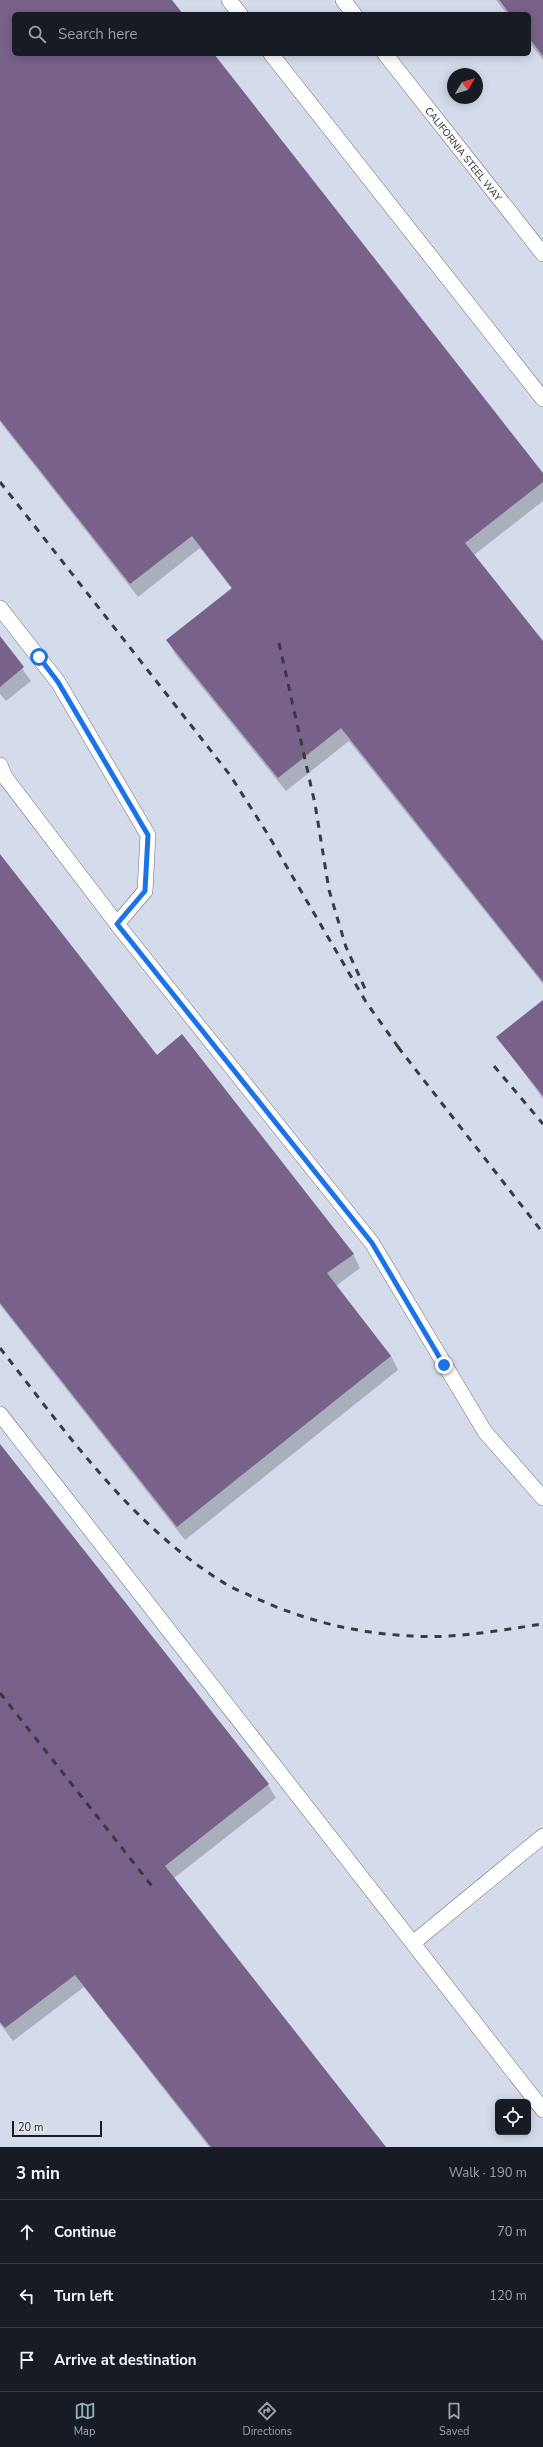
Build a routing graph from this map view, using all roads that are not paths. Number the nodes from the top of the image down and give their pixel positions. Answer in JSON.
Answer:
{"nodes":[{"id":1,"x":229,"y":0,"type":"edge"},
{"id":2,"x":343,"y":0,"type":"edge"},
{"id":3,"x":238,"y":12,"type":"edge"},
{"id":4,"x":352,"y":12,"type":"edge"},
{"id":5,"x":273,"y":56,"type":"edge"},
{"id":6,"x":387,"y":56,"type":"edge"},
{"id":7,"x":543,"y":254,"type":"edge"},
{"id":8,"x":543,"y":399,"type":"edge"},
{"id":9,"x":0,"y":608,"type":"edge"},
{"id":10,"x":0,"y":765,"type":"edge"},
{"id":11,"x":117,"y":924,"type":"junction"},
{"id":12,"x":0,"y":1414,"type":"edge"},
{"id":13,"x":543,"y":1498,"type":"edge"},
{"id":14,"x":543,"y":1836,"type":"edge"},
{"id":15,"x":413,"y":1943,"type":"junction"},
{"id":16,"x":543,"y":2110,"type":"edge"}],
"edges":[{"from":1,"to":3,"type":"lane"},
{"from":2,"to":4,"type":"lane"},
{"from":5,"to":8,"type":"lane"},
{"from":6,"to":7,"type":"lane","name":"CALIFORNIA STEEL WAY"},
{"from":9,"to":11,"type":"lane"},
{"from":10,"to":11,"type":"lane"},
{"from":11,"to":13,"type":"lane"},
{"from":12,"to":15,"type":"lane"},
{"from":14,"to":15,"type":"lane"},
{"from":15,"to":16,"type":"lane"}]}
